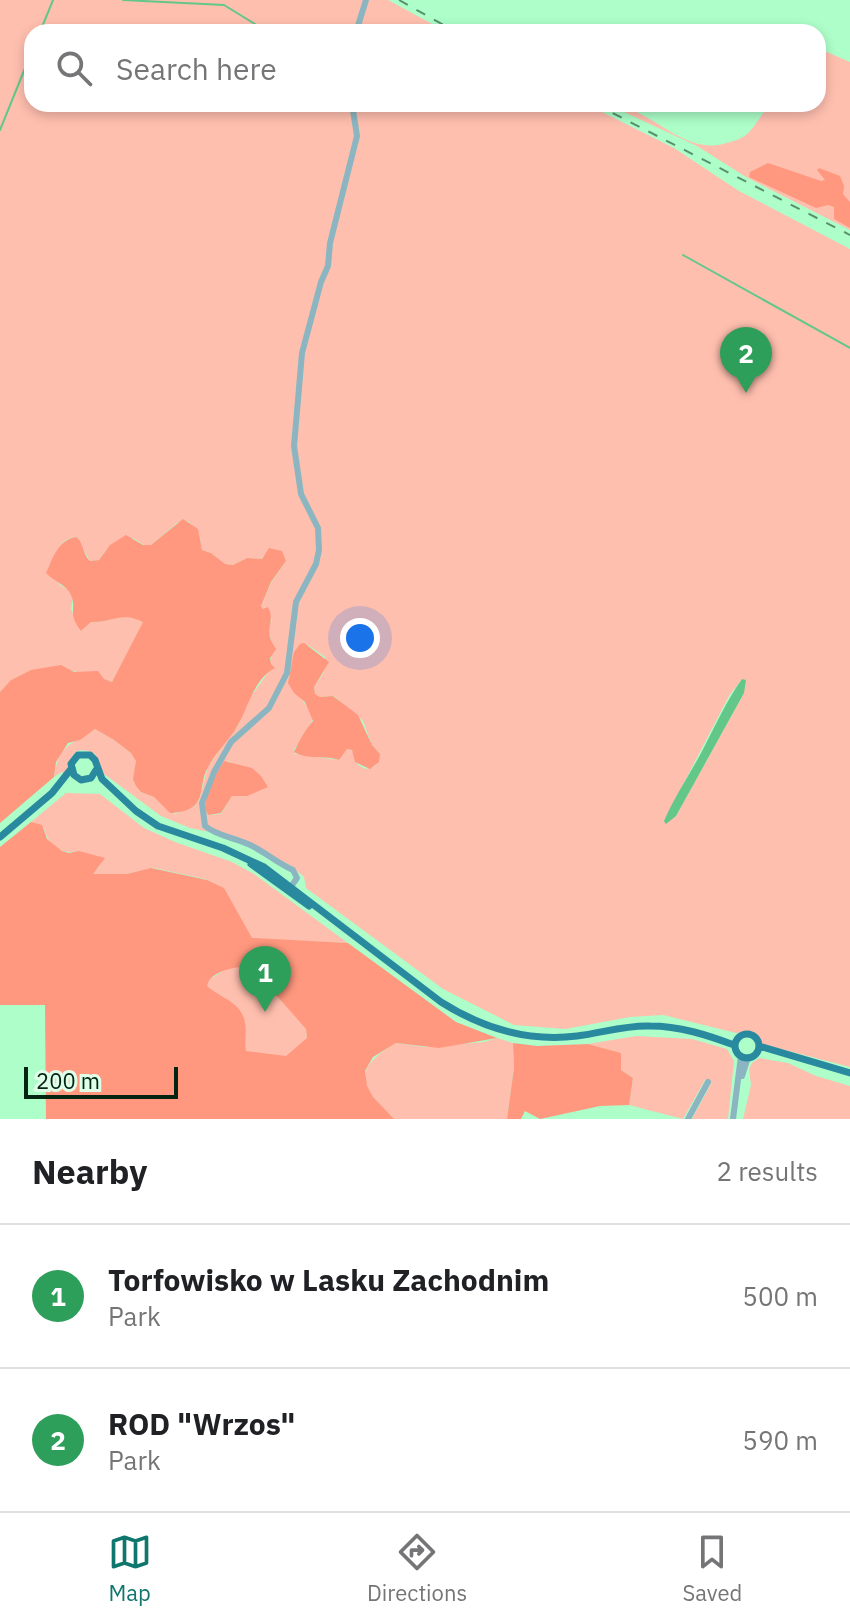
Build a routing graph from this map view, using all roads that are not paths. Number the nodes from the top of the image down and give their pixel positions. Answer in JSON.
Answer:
{"nodes":[{"id":1,"x":366,"y":0,"type":"edge"},
{"id":2,"x":358,"y":24,"type":"edge"},
{"id":3,"x":353,"y":112,"type":"edge"},
{"id":4,"x":71,"y":769,"type":"junction"},
{"id":5,"x":96,"y":770,"type":"junction"},
{"id":6,"x":76,"y":778,"type":"junction"},
{"id":7,"x":88,"y":779,"type":"junction"},
{"id":8,"x":52,"y":793,"type":"junction"},
{"id":9,"x":115,"y":793,"type":"junction"},
{"id":10,"x":0,"y":837,"type":"edge"},
{"id":11,"x":290,"y":889,"type":"junction"},
{"id":12,"x":736,"y":1042,"type":"junction"},
{"id":13,"x":758,"y":1049,"type":"junction"},
{"id":14,"x":744,"y":1057,"type":"junction"},
{"id":15,"x":850,"y":1073,"type":"edge"},
{"id":16,"x":708,"y":1082,"type":"dead end"},
{"id":17,"x":688,"y":1119,"type":"edge"},
{"id":18,"x":733,"y":1119,"type":"edge"}],
"edges":[{"from":1,"to":2,"type":"street"},
{"from":3,"to":11,"type":"street"},
{"from":4,"to":5,"type":"main road"},
{"from":4,"to":6,"type":"main road"},
{"from":4,"to":8,"type":"main road"},
{"from":5,"to":7,"type":"main road"},
{"from":5,"to":9,"type":"main road"},
{"from":6,"to":7,"type":"main road"},
{"from":6,"to":8,"type":"main road"},
{"from":7,"to":9,"type":"main road"},
{"from":8,"to":10,"type":"main road"},
{"from":9,"to":11,"type":"main road"},
{"from":11,"to":12,"type":"main road"},
{"from":12,"to":13,"type":"main road"},
{"from":12,"to":14,"type":"main road"},
{"from":13,"to":14,"type":"main road"},
{"from":13,"to":15,"type":"main road"},
{"from":14,"to":18,"type":"street"},
{"from":16,"to":17,"type":"street"}]}
